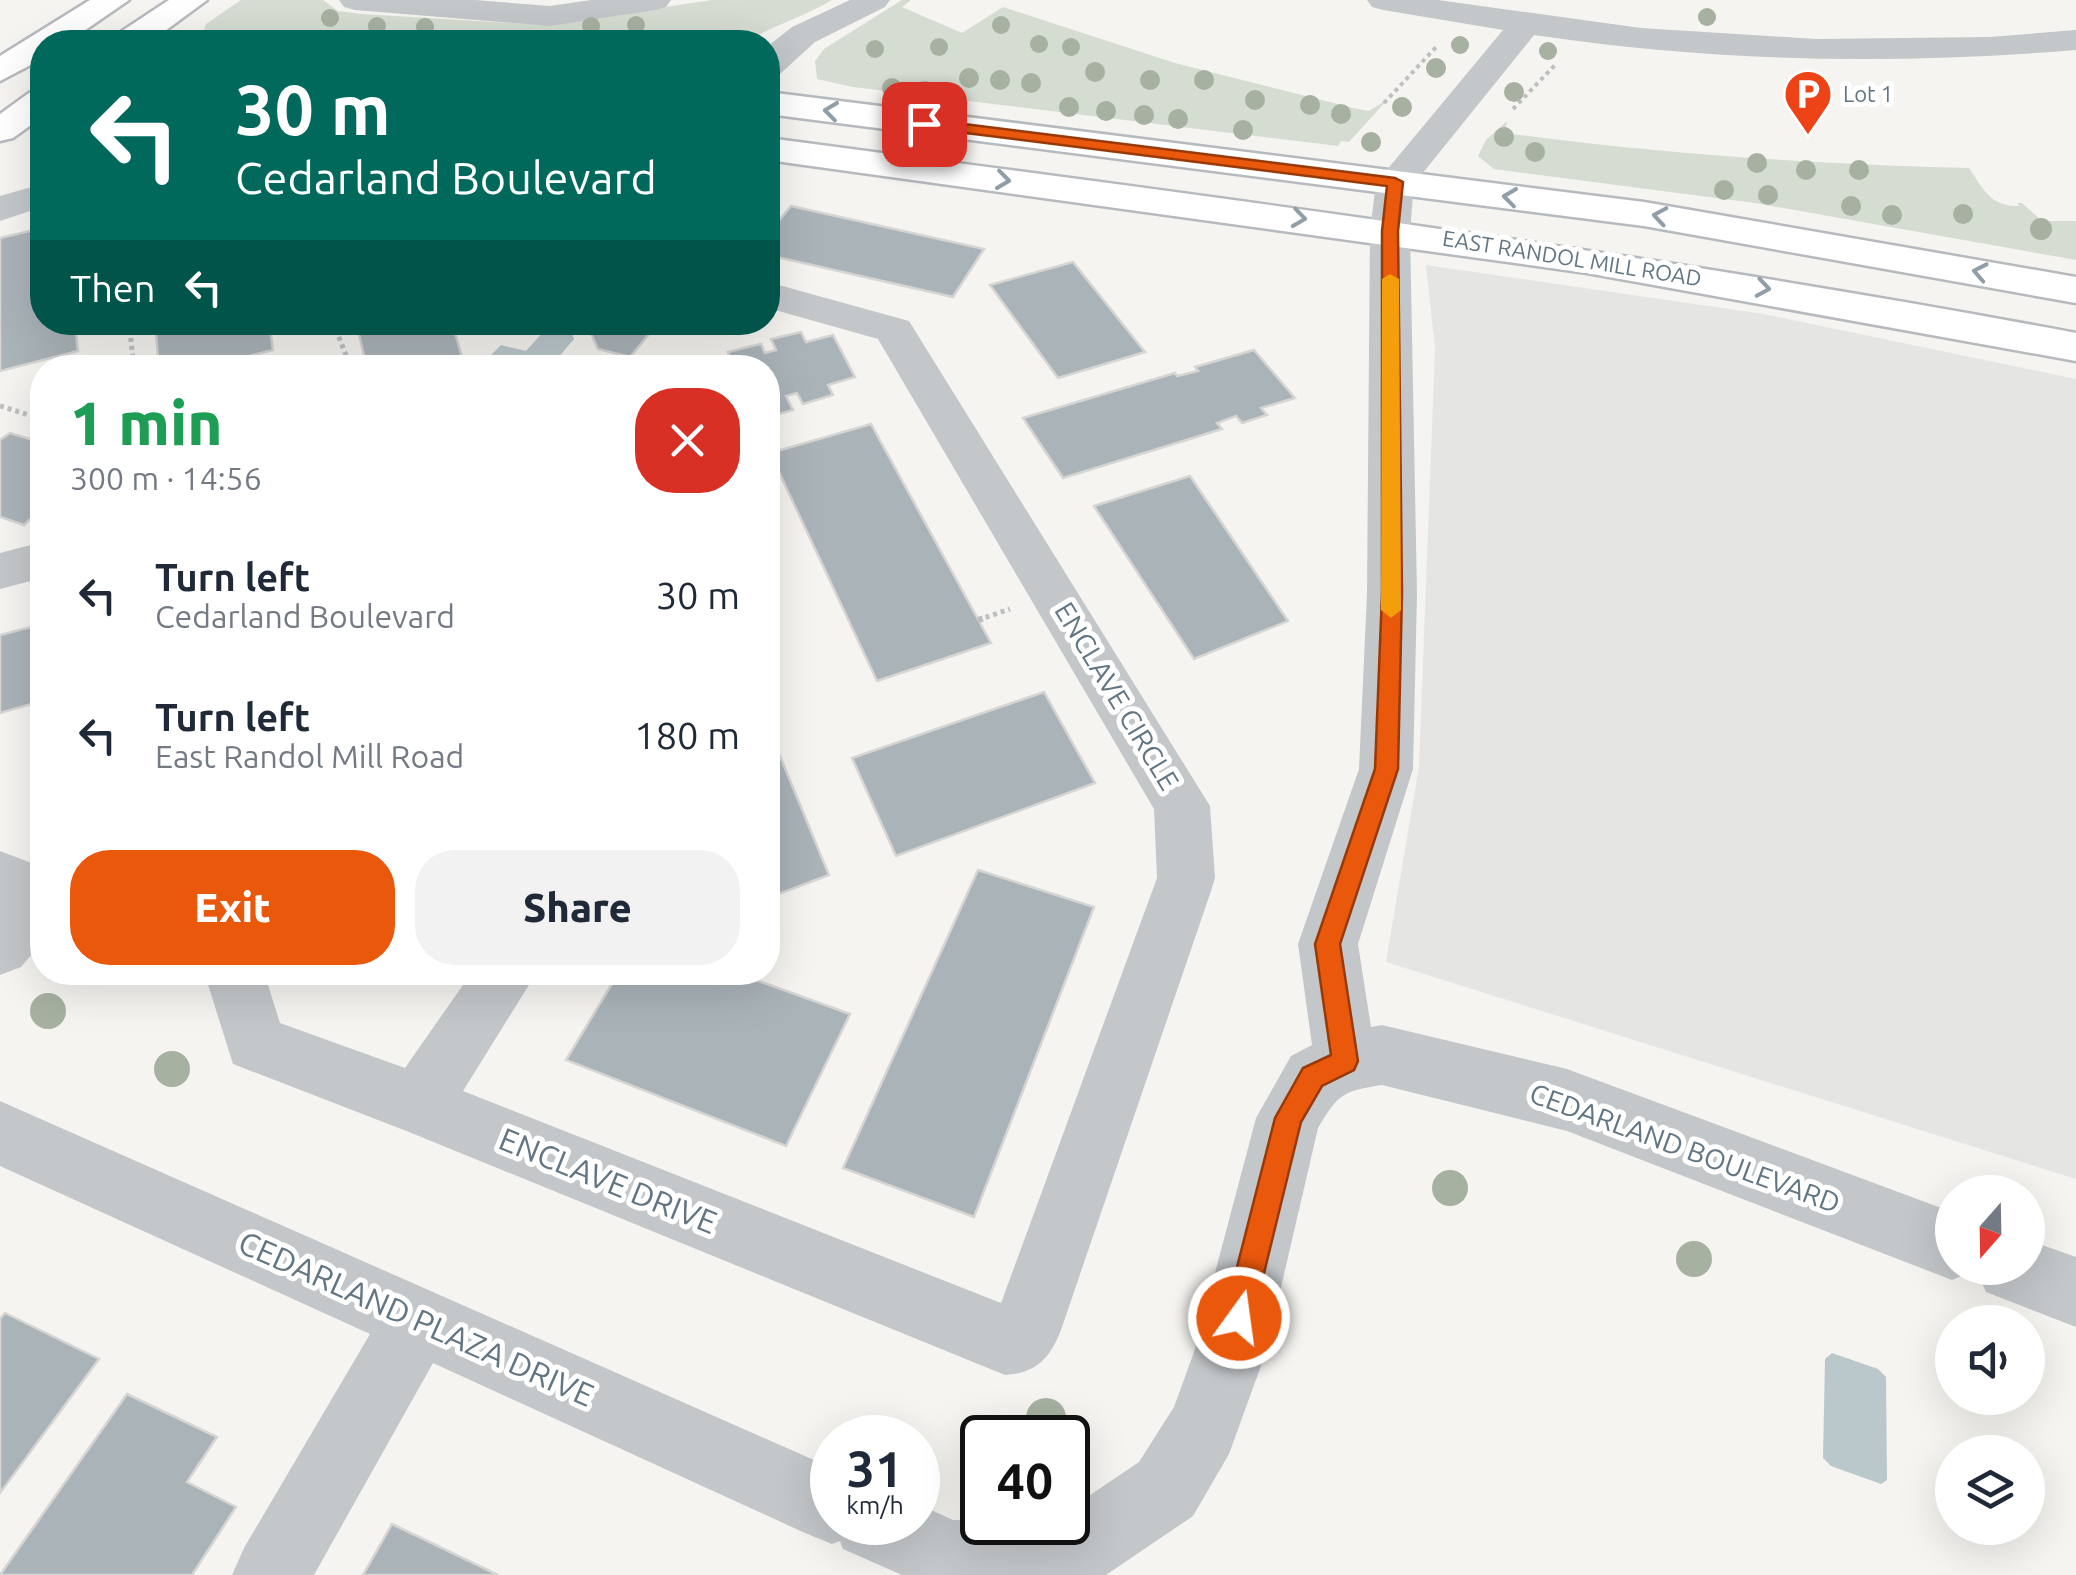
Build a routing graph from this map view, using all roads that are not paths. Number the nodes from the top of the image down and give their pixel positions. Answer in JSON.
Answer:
{"nodes":[{"id":1,"x":113,"y":0,"type":"edge"},
{"id":2,"x":191,"y":0,"type":"edge"},
{"id":3,"x":355,"y":0,"type":"edge"},
{"id":4,"x":655,"y":0,"type":"edge"},
{"id":5,"x":1383,"y":0,"type":"edge"},
{"id":6,"x":867,"y":4,"type":"edge"},
{"id":7,"x":1525,"y":25,"type":"junction"},
{"id":8,"x":67,"y":30,"type":"edge"},
{"id":9,"x":146,"y":30,"type":"edge"},
{"id":10,"x":0,"y":40,"type":"edge"},
{"id":11,"x":2076,"y":40,"type":"edge"},
{"id":12,"x":30,"y":44,"type":"edge"},
{"id":13,"x":30,"y":53,"type":"edge"},
{"id":14,"x":780,"y":60,"type":"edge"},
{"id":15,"x":0,"y":71,"type":"edge"},
{"id":16,"x":0,"y":83,"type":"edge"},
{"id":17,"x":30,"y":89,"type":"edge"},
{"id":18,"x":780,"y":105,"type":"edge"},
{"id":19,"x":30,"y":109,"type":"edge"},
{"id":20,"x":0,"y":130,"type":"edge"},
{"id":21,"x":30,"y":142,"type":"edge"},
{"id":22,"x":780,"y":150,"type":"edge"},
{"id":23,"x":0,"y":156,"type":"edge"},
{"id":24,"x":30,"y":199,"type":"edge"},
{"id":25,"x":1393,"y":207,"type":"junction"},
{"id":26,"x":0,"y":209,"type":"edge"},
{"id":27,"x":2076,"y":290,"type":"edge"},
{"id":28,"x":780,"y":298,"type":"edge"},
{"id":29,"x":2076,"y":347,"type":"edge"},
{"id":30,"x":30,"y":563,"type":"edge"},
{"id":31,"x":0,"y":571,"type":"edge"},
{"id":32,"x":0,"y":876,"type":"edge"},
{"id":33,"x":30,"y":887,"type":"edge"},
{"id":34,"x":30,"y":914,"type":"edge"},
{"id":35,"x":0,"y":948,"type":"edge"},
{"id":36,"x":238,"y":985,"type":"edge"},
{"id":37,"x":498,"y":985,"type":"edge"},
{"id":38,"x":1345,"y":1061,"type":"junction"},
{"id":39,"x":418,"y":1104,"type":"junction"},
{"id":40,"x":5,"y":1144,"type":"edge"},
{"id":41,"x":1935,"y":1240,"type":"edge"},
{"id":42,"x":2045,"y":1281,"type":"edge"},
{"id":43,"x":2076,"y":1292,"type":"edge"},
{"id":44,"x":418,"y":1320,"type":"junction"},
{"id":45,"x":1026,"y":1330,"type":"joint"},
{"id":46,"x":810,"y":1506,"type":"edge"},
{"id":47,"x":906,"y":1545,"type":"edge"},
{"id":48,"x":271,"y":1575,"type":"edge"}],
"edges":[{"from":1,"to":8,"type":"main road"},
{"from":2,"to":9,"type":"main road"},
{"from":3,"to":4,"type":"street"},
{"from":5,"to":7,"type":"street"},
{"from":6,"to":14,"type":"street"},
{"from":7,"to":11,"type":"street"},
{"from":7,"to":25,"type":"street"},
{"from":10,"to":12,"type":"main road"},
{"from":13,"to":15,"type":"main road"},
{"from":16,"to":17,"type":"main road"},
{"from":25,"to":18,"type":"main road","name":"EAST RANDOL MILL ROAD","one_way":true},
{"from":19,"to":20,"type":"main road"},
{"from":21,"to":23,"type":"main road"},
{"from":22,"to":25,"type":"main road","name":"EAST RANDOL MILL ROAD","one_way":true},
{"from":24,"to":26,"type":"street"},
{"from":27,"to":25,"type":"main road","name":"EAST RANDOL MILL ROAD","one_way":true},
{"from":25,"to":29,"type":"main road","name":"EAST RANDOL MILL ROAD","one_way":true},
{"from":25,"to":38,"type":"street"},
{"from":28,"to":45,"type":"street","name":"ENCLAVE CIRCLE"},
{"from":30,"to":31,"type":"street"},
{"from":32,"to":33,"type":"street"},
{"from":34,"to":35,"type":"street"},
{"from":36,"to":39,"type":"street","name":"ENCLAVE DRIVE"},
{"from":37,"to":39,"type":"street"},
{"from":38,"to":41,"type":"street","name":"CEDARLAND BOULEVARD"},
{"from":38,"to":47,"type":"street","name":"CEDARLAND PLAZA DRIVE"},
{"from":39,"to":45,"type":"street","name":"ENCLAVE DRIVE"},
{"from":40,"to":44,"type":"street","name":"CEDARLAND PLAZA DRIVE"},
{"from":42,"to":43,"type":"street"},
{"from":44,"to":46,"type":"street","name":"CEDARLAND PLAZA DRIVE"},
{"from":44,"to":48,"type":"street"}]}
